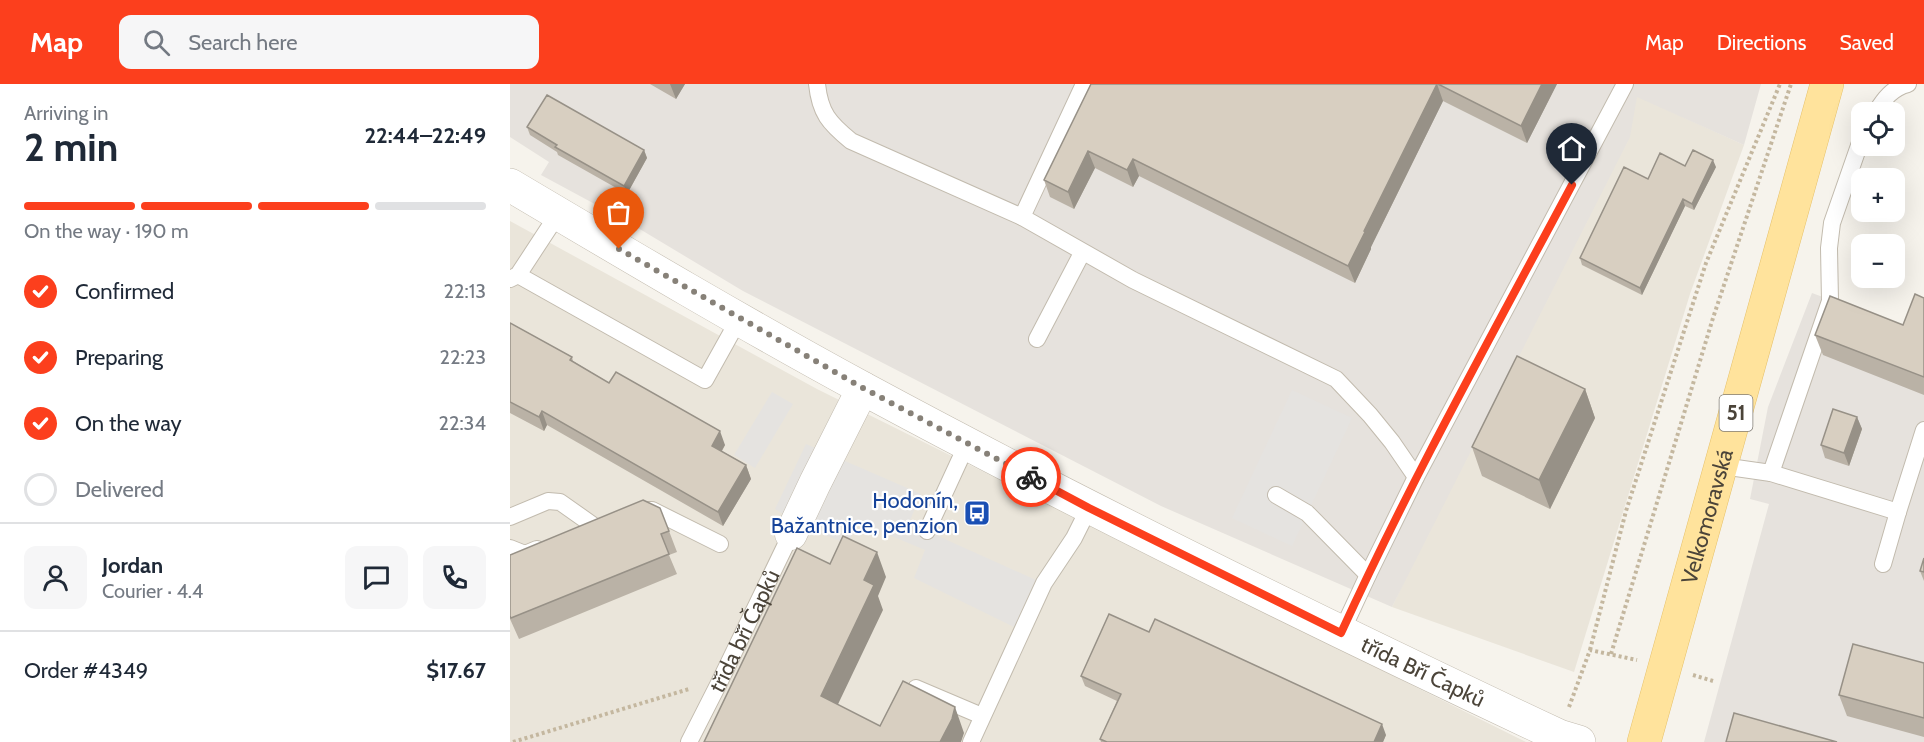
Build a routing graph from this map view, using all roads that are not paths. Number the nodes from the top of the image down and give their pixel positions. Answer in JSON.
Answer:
{"nodes":[{"id":1,"x":817,"y":84,"type":"edge"},
{"id":2,"x":1084,"y":84,"type":"edge"},
{"id":3,"x":1625,"y":84,"type":"edge"},
{"id":4,"x":1827,"y":84,"type":"edge"},
{"id":5,"x":1908,"y":84,"type":"edge"},
{"id":6,"x":1882,"y":102,"type":"edge"},
{"id":7,"x":1855,"y":156,"type":"edge"},
{"id":8,"x":510,"y":185,"type":"edge"},
{"id":9,"x":558,"y":214,"type":"junction"},
{"id":10,"x":1022,"y":217,"type":"junction"},
{"id":11,"x":1082,"y":253,"type":"junction"},
{"id":12,"x":514,"y":277,"type":"edge"},
{"id":13,"x":740,"y":319,"type":"junction"},
{"id":14,"x":1036,"y":339,"type":"dead end"},
{"id":15,"x":863,"y":388,"type":"junction"},
{"id":16,"x":1924,"y":430,"type":"edge"},
{"id":17,"x":968,"y":444,"type":"junction"},
{"id":18,"x":1722,"y":466,"type":"junction"},
{"id":19,"x":1771,"y":473,"type":"junction"},
{"id":20,"x":1416,"y":477,"type":"junction"},
{"id":21,"x":1276,"y":495,"type":"dead end"},
{"id":22,"x":1089,"y":508,"type":"junction"},
{"id":23,"x":1898,"y":512,"type":"junction"},
{"id":24,"x":510,"y":517,"type":"edge"},
{"id":25,"x":594,"y":526,"type":"junction"},
{"id":26,"x":927,"y":531,"type":"dead end"},
{"id":27,"x":574,"y":534,"type":"edge"},
{"id":28,"x":791,"y":534,"type":"joint"},
{"id":29,"x":554,"y":542,"type":"edge"},
{"id":30,"x":720,"y":544,"type":"dead end"},
{"id":31,"x":510,"y":548,"type":"edge"},
{"id":32,"x":1882,"y":564,"type":"dead end"},
{"id":33,"x":1368,"y":574,"type":"junction"},
{"id":34,"x":1341,"y":633,"type":"junction"},
{"id":35,"x":916,"y":688,"type":"edge"},
{"id":36,"x":982,"y":716,"type":"junction"},
{"id":37,"x":1569,"y":739,"type":"edge"},
{"id":38,"x":689,"y":742,"type":"edge"},
{"id":39,"x":971,"y":742,"type":"edge"},
{"id":40,"x":1644,"y":742,"type":"edge"}],
"edges":[{"from":1,"to":10,"type":"lane"},
{"from":2,"to":10,"type":"lane"},
{"from":3,"to":20,"type":"lane"},
{"from":4,"to":18,"type":"main road","name":"Velkomoravská","number":"51"},
{"from":5,"to":6,"type":"lane"},
{"from":7,"to":19,"type":"lane"},
{"from":8,"to":9,"type":"street","name":"třída Bří Čapků"},
{"from":9,"to":12,"type":"lane"},
{"from":9,"to":13,"type":"street","name":"třída Bří Čapků"},
{"from":10,"to":11,"type":"lane"},
{"from":11,"to":14,"type":"lane"},
{"from":11,"to":20,"type":"lane"},
{"from":12,"to":13,"type":"lane"},
{"from":13,"to":15,"type":"street","name":"třída Bří Čapků"},
{"from":15,"to":17,"type":"street","name":"třída Bří Čapků"},
{"from":15,"to":28,"type":"street","name":"třída bří Čapků"},
{"from":16,"to":23,"type":"lane"},
{"from":17,"to":22,"type":"street","name":"třída Bří Čapků"},
{"from":17,"to":26,"type":"lane"},
{"from":18,"to":19,"type":"lane"},
{"from":18,"to":40,"type":"main road","name":"Velkomoravská","number":"51"},
{"from":19,"to":23,"type":"lane"},
{"from":20,"to":33,"type":"lane"},
{"from":21,"to":33,"type":"lane"},
{"from":22,"to":34,"type":"street","name":"třída Bří Čapků"},
{"from":22,"to":36,"type":"lane"},
{"from":23,"to":32,"type":"lane"},
{"from":24,"to":25,"type":"lane"},
{"from":25,"to":27,"type":"lane"},
{"from":25,"to":30,"type":"lane"},
{"from":28,"to":38,"type":"lane","name":"třída bří Čapků"},
{"from":29,"to":31,"type":"lane"},
{"from":33,"to":34,"type":"lane"},
{"from":34,"to":37,"type":"street","name":"třída Bří Čapků"},
{"from":35,"to":36,"type":"lane"},
{"from":36,"to":39,"type":"lane"}]}
